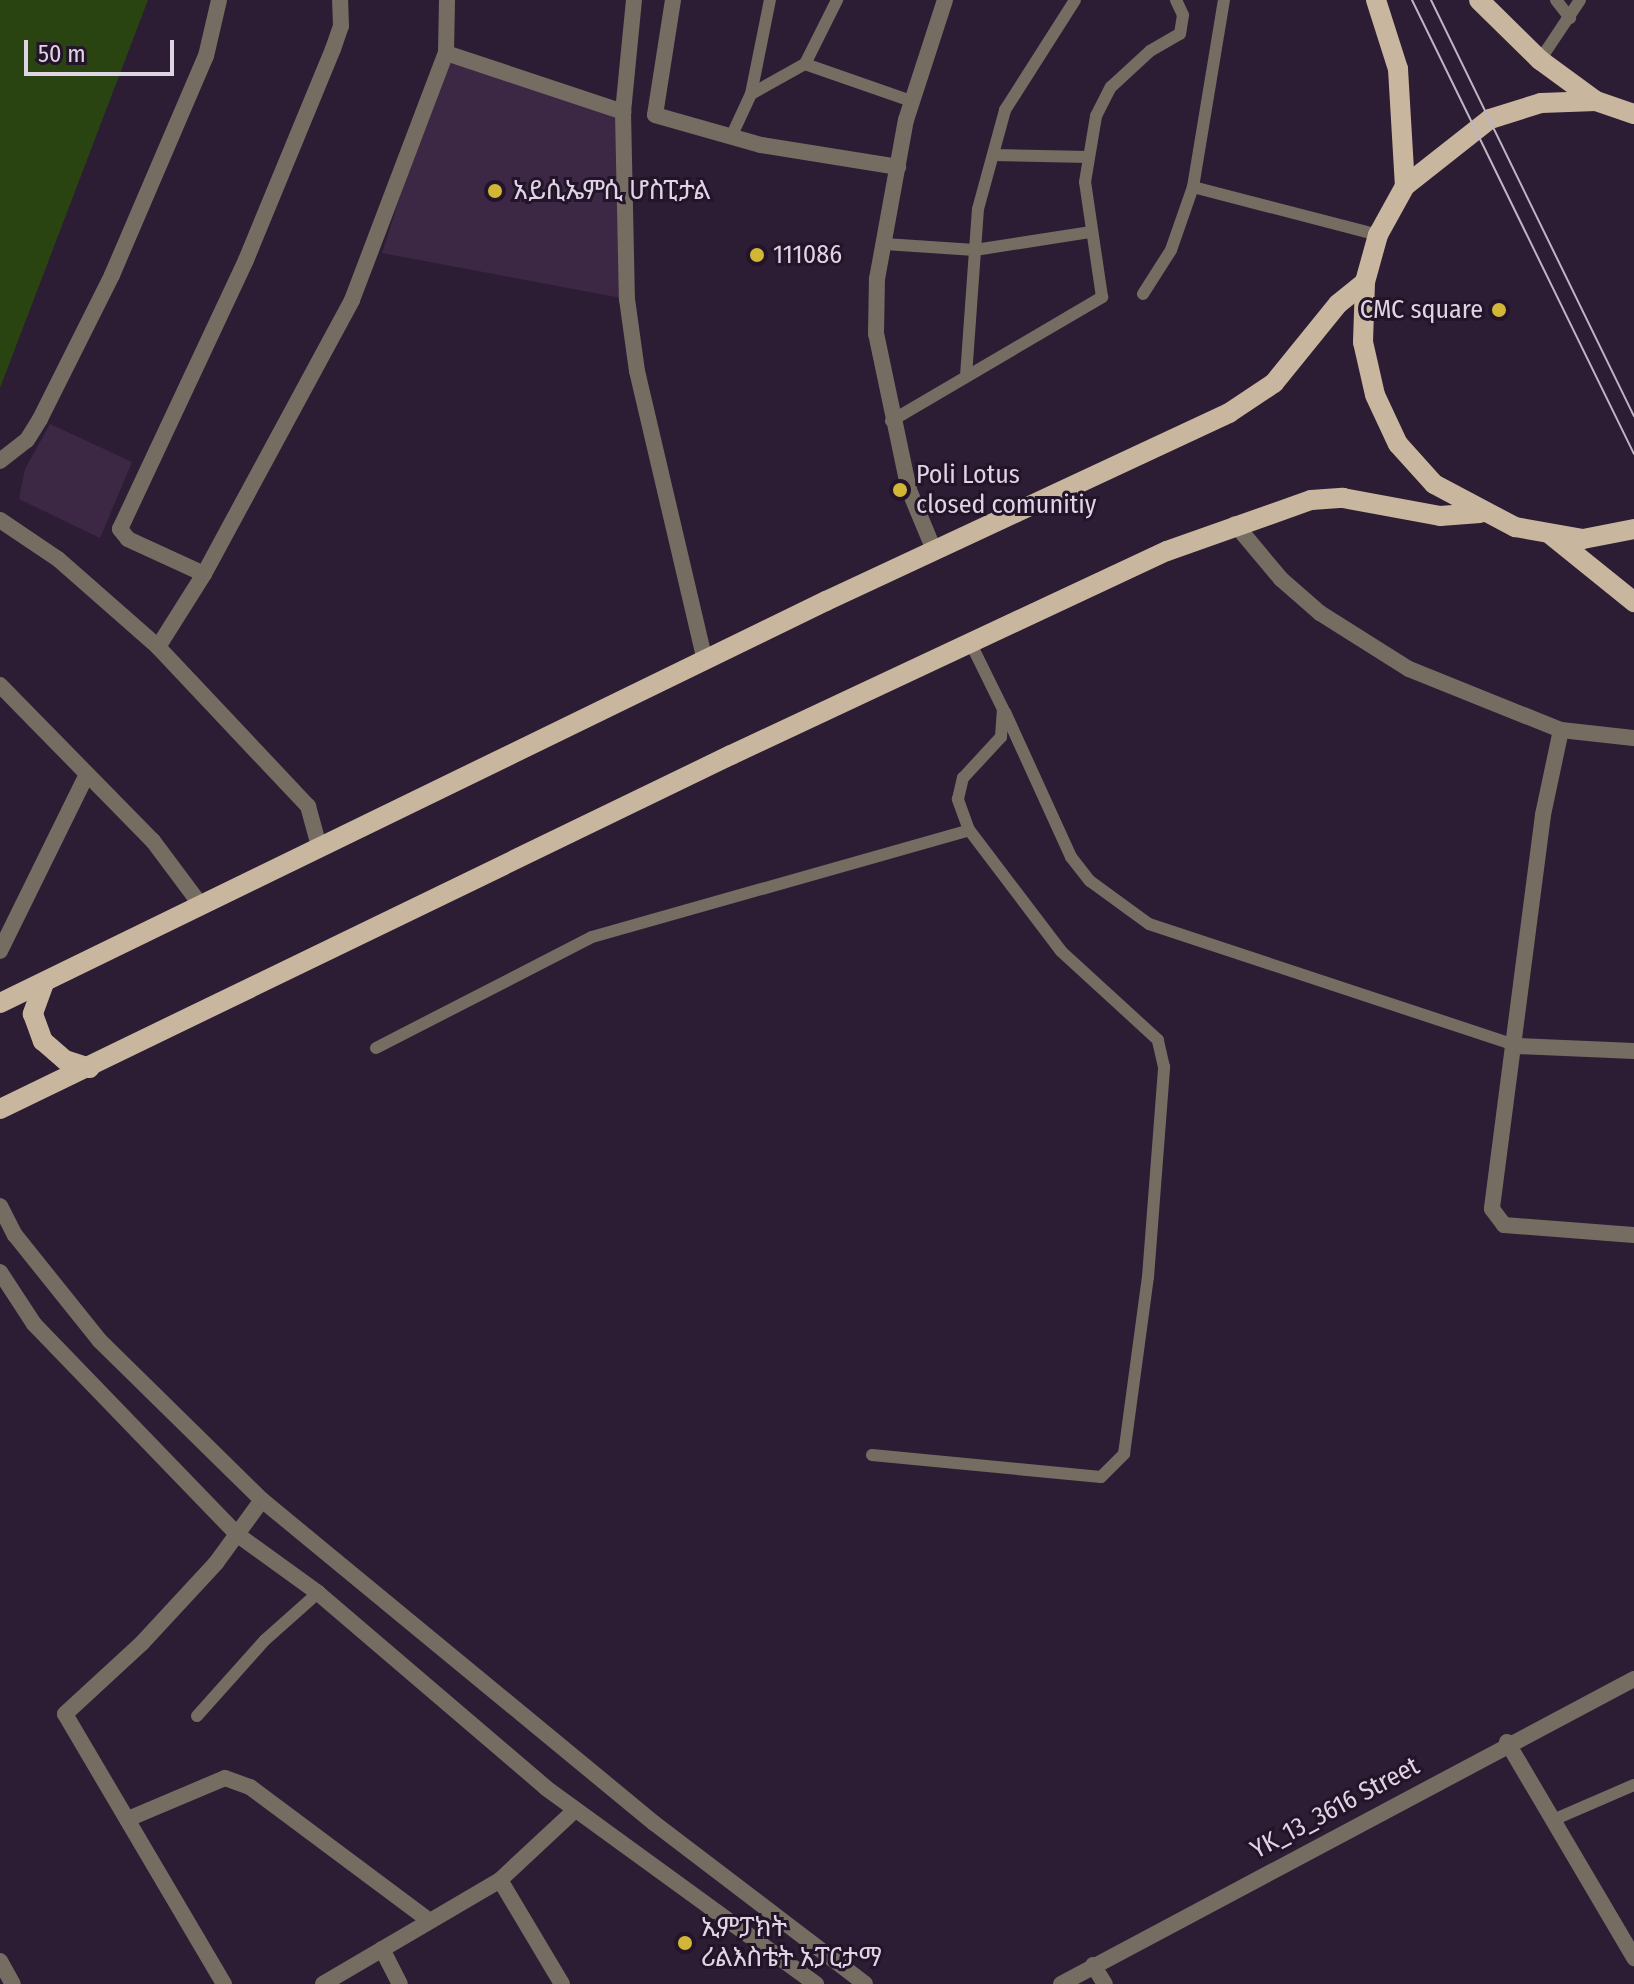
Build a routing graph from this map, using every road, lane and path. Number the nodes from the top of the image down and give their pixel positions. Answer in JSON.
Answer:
{"nodes":[{"id":1,"x":219,"y":0,"type":"edge"},
{"id":2,"x":340,"y":0,"type":"edge"},
{"id":3,"x":447,"y":0,"type":"edge"},
{"id":4,"x":634,"y":0,"type":"edge"},
{"id":5,"x":673,"y":0,"type":"edge"},
{"id":6,"x":770,"y":0,"type":"edge"},
{"id":7,"x":837,"y":0,"type":"edge"},
{"id":8,"x":945,"y":0,"type":"edge"},
{"id":9,"x":1075,"y":0,"type":"edge"},
{"id":10,"x":1176,"y":0,"type":"edge"},
{"id":11,"x":1224,"y":0,"type":"edge"},
{"id":12,"x":1376,"y":0,"type":"edge"},
{"id":13,"x":1479,"y":0,"type":"edge"},
{"id":14,"x":1556,"y":0,"type":"edge"},
{"id":15,"x":1580,"y":0,"type":"edge"},
{"id":16,"x":1570,"y":18,"type":"junction"},
{"id":17,"x":446,"y":53,"type":"junction"},
{"id":18,"x":1540,"y":60,"type":"junction"},
{"id":19,"x":805,"y":64,"type":"junction"},
{"id":20,"x":751,"y":94,"type":"junction"},
{"id":21,"x":911,"y":101,"type":"junction"},
{"id":22,"x":1596,"y":101,"type":"junction"},
{"id":23,"x":623,"y":112,"type":"junction"},
{"id":24,"x":1634,"y":114,"type":"edge"},
{"id":25,"x":731,"y":137,"type":"junction"},
{"id":26,"x":993,"y":155,"type":"junction"},
{"id":27,"x":1089,"y":157,"type":"junction"},
{"id":28,"x":898,"y":167,"type":"junction"},
{"id":29,"x":1405,"y":186,"type":"junction"},
{"id":30,"x":1193,"y":187,"type":"junction"},
{"id":31,"x":1090,"y":232,"type":"junction"},
{"id":32,"x":1378,"y":235,"type":"junction"},
{"id":33,"x":885,"y":244,"type":"junction"},
{"id":34,"x":975,"y":250,"type":"junction"},
{"id":35,"x":1365,"y":282,"type":"junction"},
{"id":36,"x":1143,"y":294,"type":"dead end"},
{"id":37,"x":966,"y":376,"type":"junction"},
{"id":38,"x":891,"y":421,"type":"junction"},
{"id":39,"x":0,"y":461,"type":"edge"},
{"id":40,"x":1480,"y":513,"type":"junction"},
{"id":41,"x":0,"y":520,"type":"edge"},
{"id":42,"x":1235,"y":524,"type":"junction"},
{"id":43,"x":1634,"y":529,"type":"edge"},
{"id":44,"x":1551,"y":535,"type":"junction"},
{"id":45,"x":934,"y":550,"type":"junction"},
{"id":46,"x":204,"y":574,"type":"junction"},
{"id":47,"x":1634,"y":602,"type":"edge"},
{"id":48,"x":971,"y":644,"type":"junction"},
{"id":49,"x":158,"y":647,"type":"junction"},
{"id":50,"x":705,"y":660,"type":"junction"},
{"id":51,"x":0,"y":685,"type":"edge"},
{"id":52,"x":1003,"y":709,"type":"junction"},
{"id":53,"x":1561,"y":730,"type":"junction"},
{"id":54,"x":1634,"y":738,"type":"edge"},
{"id":55,"x":87,"y":774,"type":"junction"},
{"id":56,"x":969,"y":830,"type":"junction"},
{"id":57,"x":319,"y":846,"type":"junction"},
{"id":58,"x":200,"y":904,"type":"junction"},
{"id":59,"x":0,"y":951,"type":"edge"},
{"id":60,"x":44,"y":983,"type":"junction"},
{"id":61,"x":0,"y":1003,"type":"edge"},
{"id":62,"x":1517,"y":1046,"type":"junction"},
{"id":63,"x":376,"y":1048,"type":"dead end"},
{"id":64,"x":1634,"y":1051,"type":"edge"},
{"id":65,"x":90,"y":1068,"type":"junction"},
{"id":66,"x":0,"y":1109,"type":"edge"},
{"id":67,"x":0,"y":1206,"type":"edge"},
{"id":68,"x":1634,"y":1235,"type":"edge"},
{"id":69,"x":0,"y":1272,"type":"edge"},
{"id":70,"x":872,"y":1455,"type":"dead end"},
{"id":71,"x":262,"y":1500,"type":"junction"},
{"id":72,"x":238,"y":1535,"type":"junction"},
{"id":73,"x":318,"y":1593,"type":"junction"},
{"id":74,"x":1634,"y":1679,"type":"edge"},
{"id":75,"x":197,"y":1716,"type":"dead end"},
{"id":76,"x":1507,"y":1742,"type":"junction"},
{"id":77,"x":1634,"y":1785,"type":"edge"},
{"id":78,"x":575,"y":1810,"type":"junction"},
{"id":79,"x":128,"y":1819,"type":"junction"},
{"id":80,"x":1553,"y":1820,"type":"junction"},
{"id":81,"x":500,"y":1880,"type":"junction"},
{"id":82,"x":427,"y":1919,"type":"junction"},
{"id":83,"x":382,"y":1949,"type":"junction"},
{"id":84,"x":1634,"y":1958,"type":"edge"},
{"id":85,"x":0,"y":1961,"type":"edge"},
{"id":86,"x":1093,"y":1965,"type":"junction"},
{"id":87,"x":13,"y":1984,"type":"edge"},
{"id":88,"x":224,"y":1984,"type":"edge"},
{"id":89,"x":323,"y":1984,"type":"edge"},
{"id":90,"x":400,"y":1984,"type":"edge"},
{"id":91,"x":562,"y":1984,"type":"edge"},
{"id":92,"x":816,"y":1984,"type":"edge"},
{"id":93,"x":865,"y":1984,"type":"edge"},
{"id":94,"x":1061,"y":1984,"type":"edge"},
{"id":95,"x":1105,"y":1984,"type":"edge"}],
"edges":[{"from":1,"to":39,"type":"street"},
{"from":2,"to":46,"type":"street"},
{"from":3,"to":17,"type":"street"},
{"from":4,"to":23,"type":"street"},
{"from":5,"to":25,"type":"street"},
{"from":6,"to":20,"type":"lane"},
{"from":7,"to":19,"type":"lane"},
{"from":8,"to":21,"type":"street"},
{"from":9,"to":26,"type":"lane"},
{"from":10,"to":27,"type":"lane"},
{"from":11,"to":30,"type":"lane"},
{"from":12,"to":29,"type":"main road"},
{"from":13,"to":18,"type":"main road"},
{"from":14,"to":16,"type":"lane"},
{"from":15,"to":16,"type":"lane"},
{"from":16,"to":18,"type":"lane"},
{"from":17,"to":23,"type":"street"},
{"from":17,"to":46,"type":"street"},
{"from":18,"to":22,"type":"main road"},
{"from":19,"to":20,"type":"lane"},
{"from":19,"to":21,"type":"lane"},
{"from":20,"to":25,"type":"lane"},
{"from":21,"to":28,"type":"street"},
{"from":22,"to":24,"type":"main road"},
{"from":22,"to":29,"type":"main road"},
{"from":23,"to":50,"type":"street"},
{"from":25,"to":28,"type":"street"},
{"from":26,"to":27,"type":"lane"},
{"from":26,"to":34,"type":"lane"},
{"from":27,"to":31,"type":"lane"},
{"from":28,"to":33,"type":"street"},
{"from":29,"to":32,"type":"main road"},
{"from":30,"to":32,"type":"lane"},
{"from":30,"to":36,"type":"lane"},
{"from":31,"to":34,"type":"lane"},
{"from":31,"to":37,"type":"lane"},
{"from":32,"to":35,"type":"main road"},
{"from":33,"to":34,"type":"lane"},
{"from":33,"to":38,"type":"street"},
{"from":34,"to":37,"type":"lane"},
{"from":35,"to":40,"type":"main road"},
{"from":35,"to":45,"type":"main road"},
{"from":37,"to":38,"type":"lane"},
{"from":38,"to":45,"type":"street"},
{"from":40,"to":42,"type":"main road"},
{"from":40,"to":44,"type":"main road"},
{"from":41,"to":49,"type":"street"},
{"from":42,"to":48,"type":"main road"},
{"from":42,"to":53,"type":"street"},
{"from":43,"to":44,"type":"main road"},
{"from":44,"to":47,"type":"main road"},
{"from":45,"to":50,"type":"main road"},
{"from":46,"to":49,"type":"street"},
{"from":48,"to":52,"type":"lane"},
{"from":48,"to":65,"type":"main road"},
{"from":49,"to":57,"type":"street"},
{"from":50,"to":57,"type":"main road"},
{"from":51,"to":55,"type":"street"},
{"from":52,"to":56,"type":"lane"},
{"from":52,"to":62,"type":"lane"},
{"from":53,"to":54,"type":"street"},
{"from":53,"to":62,"type":"street"},
{"from":55,"to":58,"type":"street"},
{"from":55,"to":59,"type":"street"},
{"from":56,"to":63,"type":"lane"},
{"from":56,"to":70,"type":"lane"},
{"from":57,"to":58,"type":"main road"},
{"from":58,"to":60,"type":"main road"},
{"from":60,"to":61,"type":"main road"},
{"from":60,"to":65,"type":"main road"},
{"from":62,"to":64,"type":"street"},
{"from":62,"to":68,"type":"street"},
{"from":65,"to":66,"type":"main road"},
{"from":67,"to":71,"type":"street"},
{"from":69,"to":72,"type":"street"},
{"from":71,"to":72,"type":"street"},
{"from":71,"to":93,"type":"street"},
{"from":72,"to":73,"type":"street"},
{"from":72,"to":79,"type":"street"},
{"from":73,"to":75,"type":"lane"},
{"from":73,"to":78,"type":"street"},
{"from":74,"to":76,"type":"street","name":"YK_13_3616 Street"},
{"from":76,"to":80,"type":"street"},
{"from":76,"to":86,"type":"street","name":"YK_13_3616 Street"},
{"from":77,"to":80,"type":"lane"},
{"from":78,"to":81,"type":"street"},
{"from":78,"to":92,"type":"street"},
{"from":79,"to":82,"type":"street"},
{"from":79,"to":88,"type":"street"},
{"from":80,"to":84,"type":"street"},
{"from":81,"to":82,"type":"street"},
{"from":81,"to":91,"type":"street"},
{"from":82,"to":83,"type":"street"},
{"from":83,"to":89,"type":"street"},
{"from":83,"to":90,"type":"street"},
{"from":85,"to":87,"type":"street"},
{"from":86,"to":94,"type":"street","name":"YK_13_3616 Street"},
{"from":86,"to":95,"type":"street"}]}
